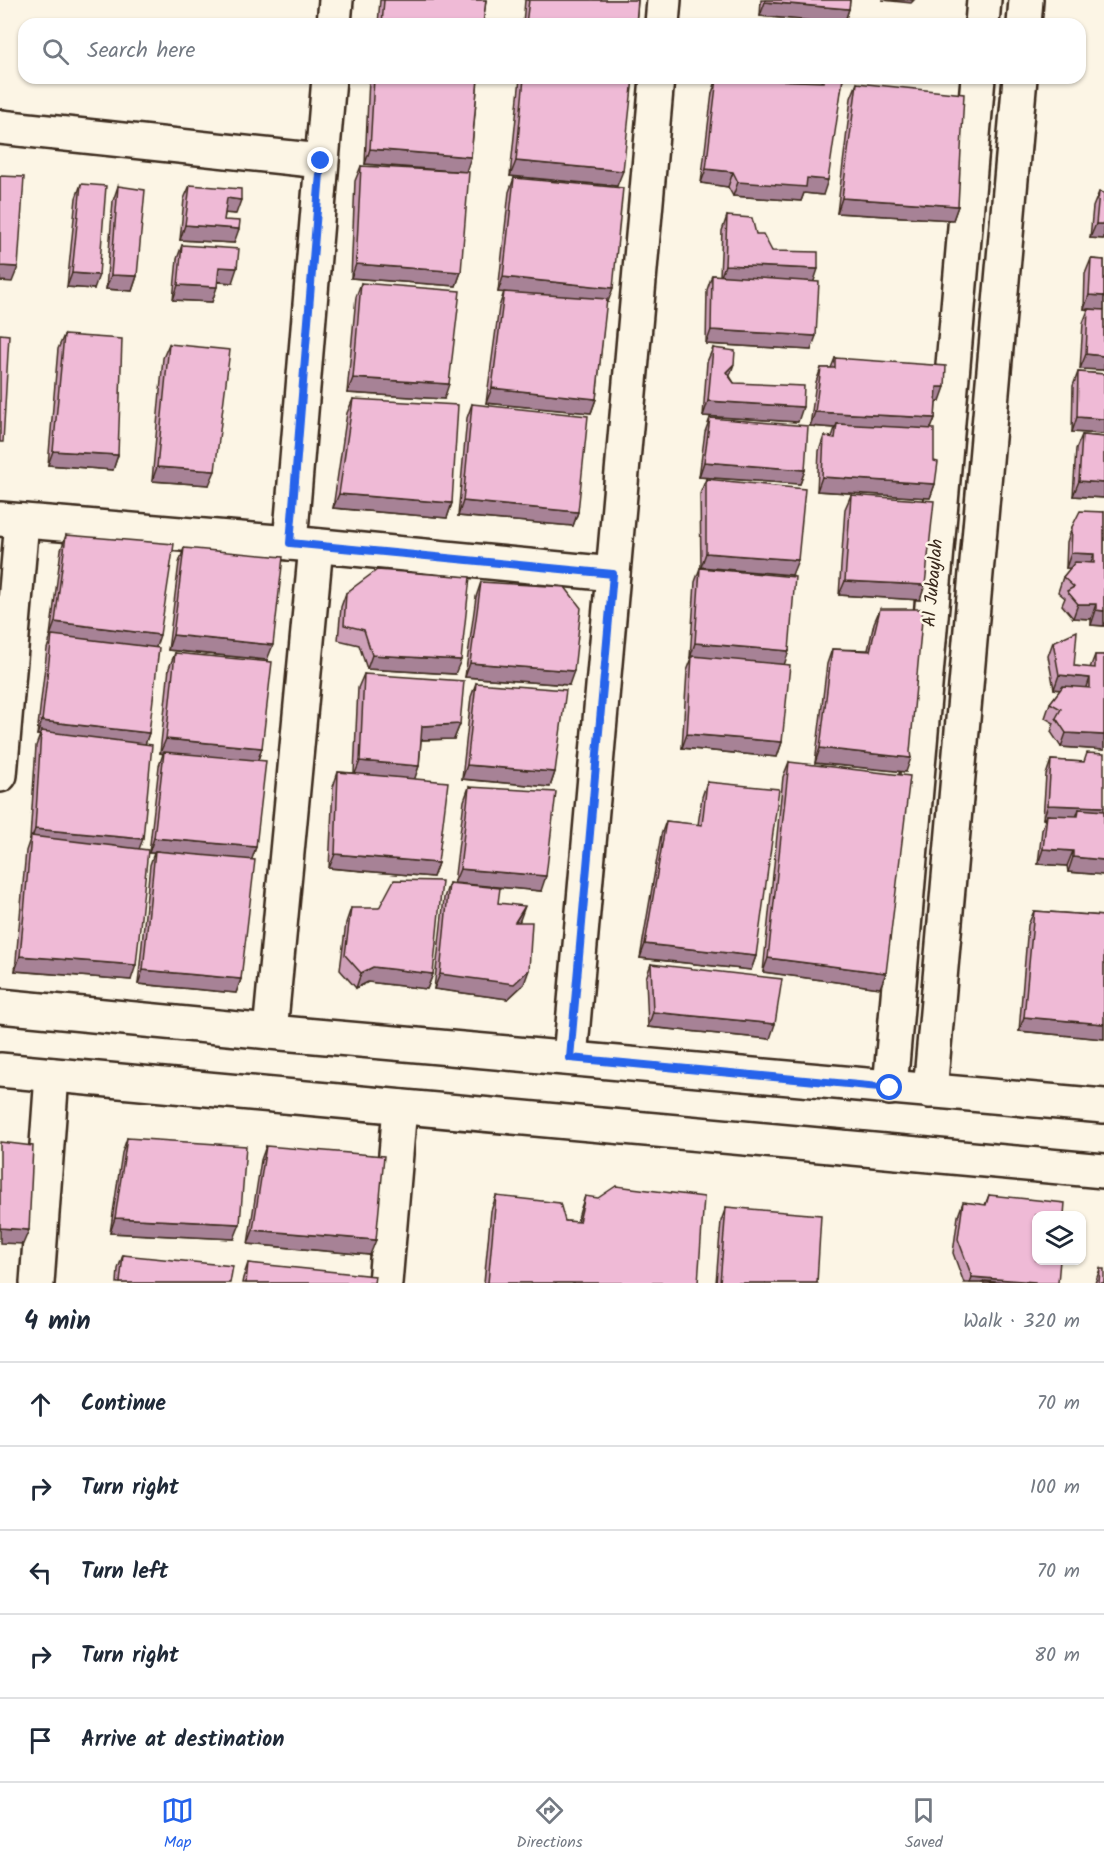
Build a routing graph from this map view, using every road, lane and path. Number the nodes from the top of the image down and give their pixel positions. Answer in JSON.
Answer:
{"nodes":[{"id":1,"x":336,"y":0,"type":"edge"},
{"id":2,"x":664,"y":0,"type":"edge"},
{"id":3,"x":984,"y":0,"type":"edge"},
{"id":4,"x":1026,"y":0,"type":"edge"},
{"id":5,"x":334,"y":18,"type":"edge"},
{"id":6,"x":662,"y":18,"type":"edge"},
{"id":7,"x":982,"y":18,"type":"edge"},
{"id":8,"x":1024,"y":18,"type":"edge"},
{"id":9,"x":328,"y":84,"type":"edge"},
{"id":10,"x":656,"y":84,"type":"edge"},
{"id":11,"x":977,"y":84,"type":"edge"},
{"id":12,"x":1019,"y":84,"type":"edge"},
{"id":13,"x":0,"y":127,"type":"edge"},
{"id":14,"x":321,"y":161,"type":"junction"},
{"id":15,"x":11,"y":520,"type":"edge"},
{"id":16,"x":303,"y":545,"type":"junction"},
{"id":17,"x":613,"y":574,"type":"junction"},
{"id":18,"x":0,"y":775,"type":"edge"},
{"id":19,"x":0,"y":1006,"type":"edge"},
{"id":20,"x":270,"y":1032,"type":"junction"},
{"id":21,"x":570,"y":1058,"type":"junction"},
{"id":22,"x":0,"y":1071,"type":"edge"},
{"id":23,"x":52,"y":1075,"type":"junction"},
{"id":24,"x":890,"y":1088,"type":"junction"},
{"id":25,"x":930,"y":1091,"type":"junction"},
{"id":26,"x":1104,"y":1106,"type":"edge"},
{"id":27,"x":400,"y":1107,"type":"junction"},
{"id":28,"x":1104,"y":1171,"type":"edge"},
{"id":29,"x":37,"y":1283,"type":"edge"},
{"id":30,"x":386,"y":1283,"type":"edge"}],
"edges":[{"from":1,"to":5,"type":"street"},
{"from":2,"to":6,"type":"street"},
{"from":3,"to":7,"type":"street"},
{"from":4,"to":8,"type":"street"},
{"from":9,"to":14,"type":"street"},
{"from":10,"to":17,"type":"street"},
{"from":11,"to":24,"type":"street","name":"Al Jubaylah"},
{"from":12,"to":25,"type":"street"},
{"from":13,"to":14,"type":"street"},
{"from":14,"to":16,"type":"street"},
{"from":15,"to":16,"type":"street"},
{"from":15,"to":18,"type":"street"},
{"from":16,"to":17,"type":"street"},
{"from":16,"to":20,"type":"street"},
{"from":17,"to":21,"type":"street"},
{"from":19,"to":20,"type":"street"},
{"from":20,"to":21,"type":"street"},
{"from":21,"to":24,"type":"street"},
{"from":22,"to":23,"type":"street"},
{"from":23,"to":27,"type":"street"},
{"from":23,"to":29,"type":"street"},
{"from":24,"to":25,"type":"street"},
{"from":25,"to":26,"type":"street"},
{"from":27,"to":28,"type":"street"},
{"from":27,"to":30,"type":"street"}]}
